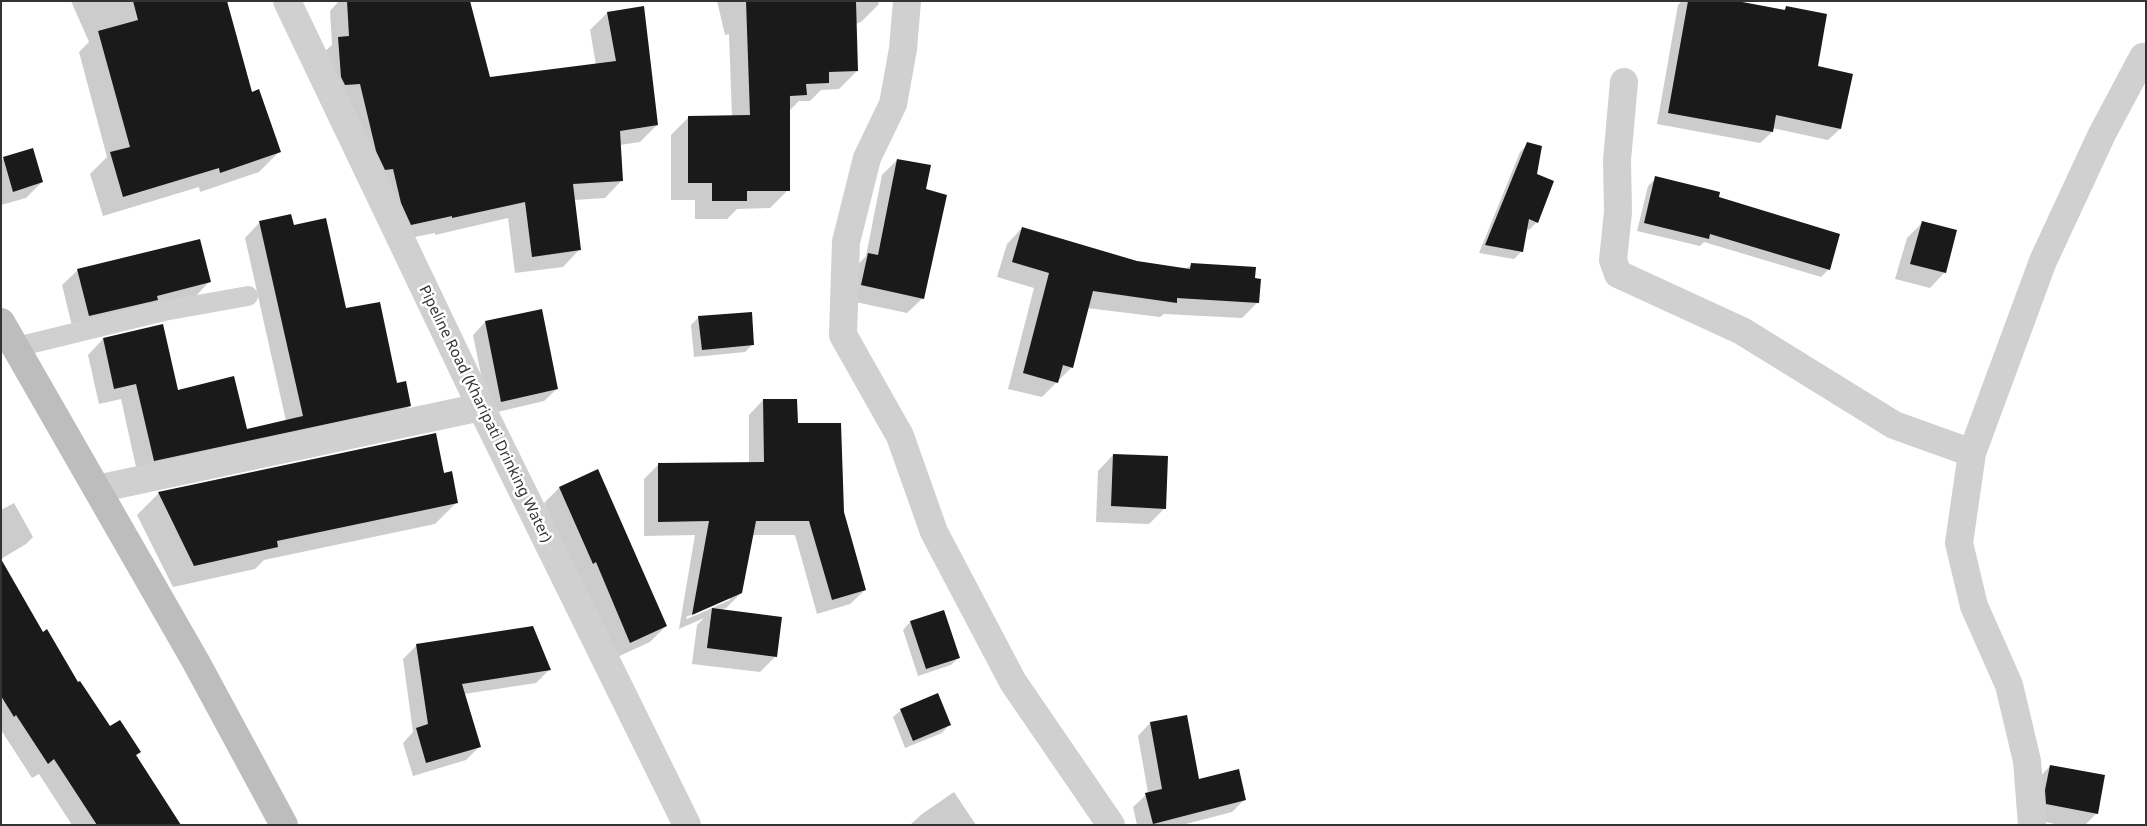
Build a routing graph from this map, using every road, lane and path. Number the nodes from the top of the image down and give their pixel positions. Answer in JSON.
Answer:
{"nodes":[{"id":1,"x":287,"y":1,"type":"edge"},
{"id":2,"x":907,"y":1,"type":"edge"},
{"id":3,"x":2143,"y":57,"type":"dead end"},
{"id":4,"x":1624,"y":82,"type":"dead end"},
{"id":5,"x":248,"y":296,"type":"dead end"},
{"id":6,"x":1,"y":322,"type":"edge"},
{"id":7,"x":18,"y":347,"type":"junction"},
{"id":8,"x":481,"y":407,"type":"junction"},
{"id":9,"x":1972,"y":453,"type":"junction"},
{"id":10,"x":97,"y":489,"type":"junction"},
{"id":11,"x":284,"y":825,"type":"edge"},
{"id":12,"x":687,"y":825,"type":"edge"},
{"id":13,"x":1111,"y":825,"type":"edge"},
{"id":14,"x":2032,"y":825,"type":"edge"}],
"edges":[{"from":1,"to":8,"type":"street","name":"Pipeline Road (Kharipati Drinking Water)"},
{"from":2,"to":13,"type":"street"},
{"from":3,"to":9,"type":"street"},
{"from":4,"to":9,"type":"street"},
{"from":5,"to":7,"type":"lane"},
{"from":6,"to":7,"type":"main road"},
{"from":7,"to":10,"type":"main road"},
{"from":8,"to":10,"type":"street"},
{"from":8,"to":12,"type":"street","name":"Pipeline Road (Kharipati Drinking Water)"},
{"from":9,"to":14,"type":"street"},
{"from":10,"to":11,"type":"main road"}]}
